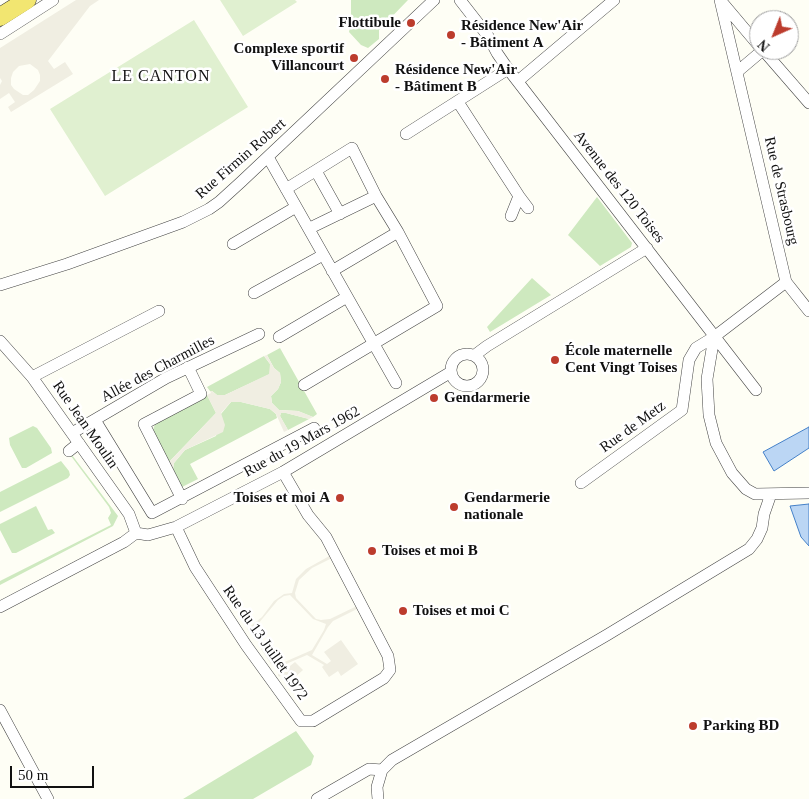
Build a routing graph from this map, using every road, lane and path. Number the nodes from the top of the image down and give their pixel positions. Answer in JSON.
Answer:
{"nodes":[{"id":1,"x":27,"y":0,"type":"edge"},
{"id":2,"x":53,"y":0,"type":"edge"},
{"id":3,"x":434,"y":0,"type":"edge"},
{"id":4,"x":460,"y":0,"type":"edge"},
{"id":5,"x":614,"y":0,"type":"edge"},
{"id":6,"x":720,"y":0,"type":"edge"},
{"id":7,"x":0,"y":17,"type":"edge"},
{"id":8,"x":0,"y":34,"type":"edge"},
{"id":9,"x":749,"y":34,"type":"edge"},
{"id":10,"x":751,"y":60,"type":"edge"},
{"id":11,"x":772,"y":60,"type":"edge"},
{"id":12,"x":508,"y":69,"type":"junction"},
{"id":13,"x":737,"y":72,"type":"junction"},
{"id":14,"x":518,"y":81,"type":"junction"},
{"id":15,"x":458,"y":102,"type":"junction"},
{"id":16,"x":809,"y":103,"type":"edge"},
{"id":17,"x":406,"y":134,"type":"dead end"},
{"id":18,"x":268,"y":156,"type":"junction"},
{"id":19,"x":316,"y":171,"type":"junction"},
{"id":20,"x":286,"y":189,"type":"junction"},
{"id":21,"x":376,"y":196,"type":"junction"},
{"id":22,"x":519,"y":196,"type":"junction"},
{"id":23,"x":296,"y":207,"type":"junction"},
{"id":24,"x":528,"y":208,"type":"dead end"},
{"id":25,"x":340,"y":214,"type":"junction"},
{"id":26,"x":511,"y":216,"type":"dead end"},
{"id":27,"x":310,"y":228,"type":"junction"},
{"id":28,"x":398,"y":232,"type":"junction"},
{"id":29,"x":233,"y":244,"type":"dead end"},
{"id":30,"x":647,"y":248,"type":"junction"},
{"id":31,"x":323,"y":255,"type":"junction"},
{"id":32,"x":332,"y":271,"type":"junction"},
{"id":33,"x":786,"y":282,"type":"junction"},
{"id":34,"x":0,"y":285,"type":"edge"},
{"id":35,"x":254,"y":293,"type":"dead end"},
{"id":36,"x":347,"y":297,"type":"junction"},
{"id":37,"x":159,"y":311,"type":"dead end"},
{"id":38,"x":809,"y":311,"type":"edge"},
{"id":39,"x":259,"y":334,"type":"dead end"},
{"id":40,"x":714,"y":336,"type":"junction"},
{"id":41,"x":279,"y":337,"type":"dead end"},
{"id":42,"x":0,"y":341,"type":"edge"},
{"id":43,"x":373,"y":344,"type":"junction"},
{"id":44,"x":475,"y":356,"type":"junction"},
{"id":45,"x":188,"y":367,"type":"junction"},
{"id":46,"x":451,"y":372,"type":"junction"},
{"id":47,"x":32,"y":377,"type":"junction"},
{"id":48,"x":396,"y":383,"type":"dead end"},
{"id":49,"x":304,"y":385,"type":"dead end"},
{"id":50,"x":756,"y":390,"type":"dead end"},
{"id":51,"x":95,"y":420,"type":"junction"},
{"id":52,"x":314,"y":428,"type":"dead end"},
{"id":53,"x":76,"y":438,"type":"junction"},
{"id":54,"x":69,"y":451,"type":"dead end"},
{"id":55,"x":283,"y":472,"type":"junction"},
{"id":56,"x":582,"y":483,"type":"dead end"},
{"id":57,"x":809,"y":492,"type":"edge"},
{"id":58,"x":771,"y":494,"type":"junction"},
{"id":59,"x":182,"y":499,"type":"junction"},
{"id":60,"x":176,"y":527,"type":"junction"},
{"id":61,"x":136,"y":533,"type":"junction"},
{"id":62,"x":0,"y":607,"type":"edge"},
{"id":63,"x":0,"y":710,"type":"edge"},
{"id":64,"x":382,"y":770,"type":"junction"},
{"id":65,"x":48,"y":799,"type":"edge"},
{"id":66,"x":317,"y":799,"type":"edge"},
{"id":67,"x":378,"y":799,"type":"edge"}],
"edges":[{"from":1,"to":7,"type":"main road"},
{"from":2,"to":8,"type":"street"},
{"from":3,"to":18,"type":"street","name":"Rue Firmin Robert"},
{"from":4,"to":12,"type":"street","name":"Avenue des 120 Toises"},
{"from":5,"to":14,"type":"street"},
{"from":6,"to":9,"type":"street"},
{"from":6,"to":13,"type":"street","name":"Rue de Strasbourg"},
{"from":10,"to":13,"type":"street"},
{"from":11,"to":16,"type":"street"},
{"from":12,"to":14,"type":"street","name":"Avenue des 120 Toises"},
{"from":12,"to":15,"type":"street"},
{"from":13,"to":33,"type":"street","name":"Rue de Strasbourg"},
{"from":14,"to":30,"type":"street","name":"Avenue des 120 Toises"},
{"from":15,"to":17,"type":"street"},
{"from":15,"to":22,"type":"street"},
{"from":18,"to":20,"type":"street"},
{"from":18,"to":34,"type":"street","name":"Rue Firmin Robert"},
{"from":19,"to":20,"type":"street"},
{"from":19,"to":21,"type":"street"},
{"from":19,"to":25,"type":"street"},
{"from":20,"to":23,"type":"street"},
{"from":21,"to":25,"type":"street"},
{"from":21,"to":28,"type":"street"},
{"from":22,"to":24,"type":"street"},
{"from":22,"to":26,"type":"street"},
{"from":23,"to":27,"type":"street"},
{"from":23,"to":29,"type":"street"},
{"from":25,"to":27,"type":"street"},
{"from":27,"to":31,"type":"street"},
{"from":28,"to":32,"type":"street"},
{"from":28,"to":43,"type":"street"},
{"from":30,"to":40,"type":"street","name":"Avenue des 120 Toises"},
{"from":30,"to":44,"type":"street","name":"Rue du 19 Mars 1962"},
{"from":31,"to":32,"type":"street"},
{"from":31,"to":35,"type":"street"},
{"from":32,"to":36,"type":"street"},
{"from":33,"to":38,"type":"street","name":"Rue de Strasbourg"},
{"from":33,"to":40,"type":"street","name":"Rue de Metz"},
{"from":36,"to":41,"type":"street"},
{"from":36,"to":43,"type":"street"},
{"from":37,"to":47,"type":"street"},
{"from":39,"to":45,"type":"street","name":"Allée des Charmilles"},
{"from":40,"to":50,"type":"street","name":"Avenue des 120 Toises"},
{"from":40,"to":56,"type":"street","name":"Rue de Metz"},
{"from":40,"to":58,"type":"street"},
{"from":42,"to":47,"type":"street","name":"Rue Jean Moulin"},
{"from":43,"to":48,"type":"street"},
{"from":43,"to":49,"type":"street"},
{"from":44,"to":46,"type":"street","name":"Rue du 19 Mars 1962"},
{"from":44,"to":46,"type":"street"},
{"from":45,"to":51,"type":"street","name":"Allée des Charmilles"},
{"from":45,"to":59,"type":"street"},
{"from":46,"to":55,"type":"street","name":"Rue du 19 Mars 1962"},
{"from":47,"to":53,"type":"street","name":"Rue Jean Moulin"},
{"from":51,"to":53,"type":"street","name":"Allée des Charmilles"},
{"from":51,"to":59,"type":"street","name":"Rue Jean Moulin"},
{"from":52,"to":59,"type":"street"},
{"from":53,"to":54,"type":"street","name":"Allée des Charmilles"},
{"from":53,"to":61,"type":"street","name":"Rue Jean Moulin"},
{"from":55,"to":60,"type":"street","name":"Rue du 19 Mars 1962"},
{"from":55,"to":60,"type":"street","name":"Rue du 13 Juillet 1972"},
{"from":57,"to":58,"type":"street"},
{"from":58,"to":64,"type":"street"},
{"from":60,"to":61,"type":"street","name":"Rue du 19 Mars 1962"},
{"from":61,"to":62,"type":"street"},
{"from":63,"to":65,"type":"street"},
{"from":64,"to":66,"type":"street"},
{"from":64,"to":67,"type":"street"}]}
